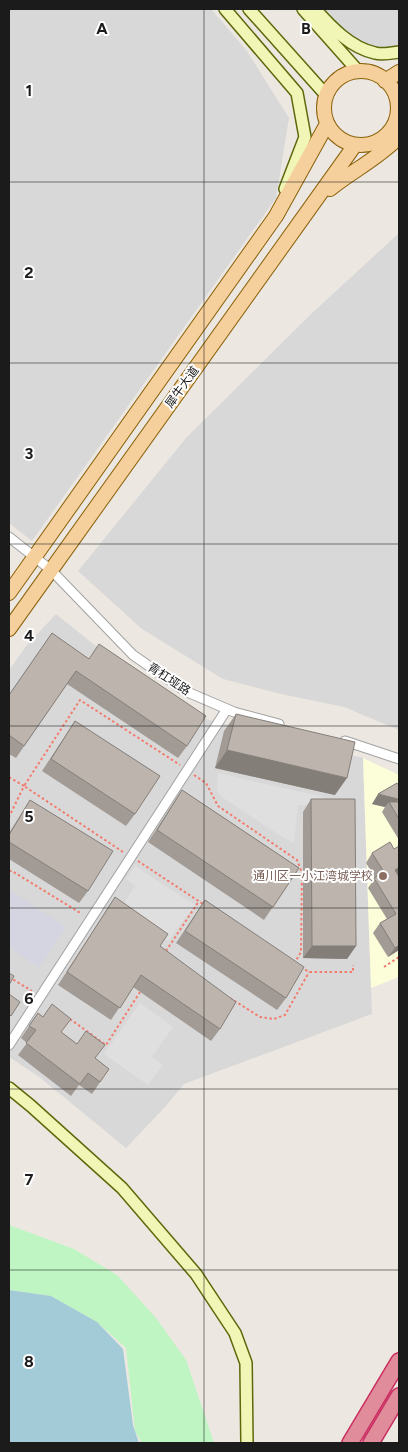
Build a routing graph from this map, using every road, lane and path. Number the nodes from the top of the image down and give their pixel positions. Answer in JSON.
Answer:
{"nodes":[{"id":1,"x":225,"y":9,"type":"edge"},
{"id":2,"x":249,"y":9,"type":"edge"},
{"id":3,"x":302,"y":9,"type":"edge"},
{"id":4,"x":315,"y":9,"type":"edge"},
{"id":5,"x":399,"y":52,"type":"edge"},
{"id":6,"x":358,"y":71,"type":"junction"},
{"id":7,"x":399,"y":72,"type":"edge"},
{"id":8,"x":385,"y":80,"type":"junction"},
{"id":9,"x":326,"y":95,"type":"junction"},
{"id":10,"x":398,"y":97,"type":"edge"},
{"id":11,"x":327,"y":124,"type":"junction"},
{"id":12,"x":399,"y":137,"type":"edge"},
{"id":13,"x":355,"y":145,"type":"junction"},
{"id":14,"x":314,"y":203,"type":"junction"},
{"id":15,"x":276,"y":216,"type":"junction"},
{"id":16,"x":9,"y":536,"type":"edge"},
{"id":17,"x":34,"y":556,"type":"junction"},
{"id":18,"x":51,"y":570,"type":"junction"},
{"id":19,"x":9,"y":594,"type":"edge"},
{"id":20,"x":9,"y":629,"type":"edge"},
{"id":21,"x":227,"y":709,"type":"junction"},
{"id":22,"x":292,"y":727,"type":"edge"},
{"id":23,"x":335,"y":739,"type":"edge"},
{"id":24,"x":399,"y":759,"type":"edge"},
{"id":25,"x":187,"y":770,"type":"junction"},
{"id":26,"x":9,"y":776,"type":"edge"},
{"id":27,"x":9,"y":817,"type":"edge"},
{"id":28,"x":9,"y":870,"type":"edge"},
{"id":29,"x":199,"y":901,"type":"dead end"},
{"id":30,"x":90,"y":919,"type":"junction"},
{"id":31,"x":164,"y":954,"type":"edge"},
{"id":32,"x":399,"y":957,"type":"edge"},
{"id":33,"x":295,"y":963,"type":"edge"},
{"id":34,"x":384,"y":967,"type":"dead end"},
{"id":35,"x":309,"y":972,"type":"dead end"},
{"id":36,"x":9,"y":977,"type":"edge"},
{"id":37,"x":143,"y":988,"type":"edge"},
{"id":38,"x":40,"y":996,"type":"junction"},
{"id":39,"x":228,"y":996,"type":"edge"},
{"id":40,"x":70,"y":1018,"type":"edge"},
{"id":41,"x":9,"y":1045,"type":"edge"},
{"id":42,"x":9,"y":1088,"type":"edge"},
{"id":43,"x":399,"y":1361,"type":"edge"},
{"id":44,"x":399,"y":1396,"type":"edge"},
{"id":45,"x":247,"y":1443,"type":"edge"},
{"id":46,"x":350,"y":1443,"type":"edge"},
{"id":47,"x":371,"y":1443,"type":"edge"}],
"edges":[{"from":1,"to":15,"type":"main road"},
{"from":2,"to":9,"type":"main road"},
{"from":3,"to":6,"type":"main road"},
{"from":4,"to":5,"type":"main road"},
{"from":6,"to":8,"type":"main road"},
{"from":6,"to":9,"type":"main road"},
{"from":7,"to":8,"type":"main road"},
{"from":8,"to":10,"type":"main road"},
{"from":9,"to":11,"type":"main road"},
{"from":10,"to":13,"type":"main road"},
{"from":11,"to":13,"type":"main road"},
{"from":11,"to":15,"type":"main road","name":"犀牛大道"},
{"from":12,"to":14,"type":"main road"},
{"from":13,"to":14,"type":"main road","name":"犀牛大道"},
{"from":14,"to":18,"type":"main road","name":"犀牛大道"},
{"from":15,"to":17,"type":"main road","name":"犀牛大道"},
{"from":16,"to":17,"type":"street","name":"青杠垭路"},
{"from":17,"to":18,"type":"street","name":"青杠垭路"},
{"from":17,"to":19,"type":"main road","name":"犀牛大道"},
{"from":18,"to":20,"type":"main road","name":"犀牛大道"},
{"from":18,"to":21,"type":"street","name":"青杠垭路"},
{"from":21,"to":22,"type":"street","name":"青杠垭路"},
{"from":21,"to":25,"type":"street"},
{"from":23,"to":24,"type":"street"},
{"from":25,"to":30,"type":"street"},
{"from":25,"to":33,"type":"path"},
{"from":26,"to":27,"type":"path"},
{"from":28,"to":30,"type":"path"},
{"from":29,"to":31,"type":"path"},
{"from":30,"to":38,"type":"street"},
{"from":32,"to":34,"type":"path"},
{"from":35,"to":39,"type":"path"},
{"from":36,"to":38,"type":"path"},
{"from":37,"to":40,"type":"path"},
{"from":38,"to":41,"type":"street"},
{"from":42,"to":45,"type":"main road"},
{"from":43,"to":46,"type":"highway"},
{"from":44,"to":47,"type":"highway"}]}
